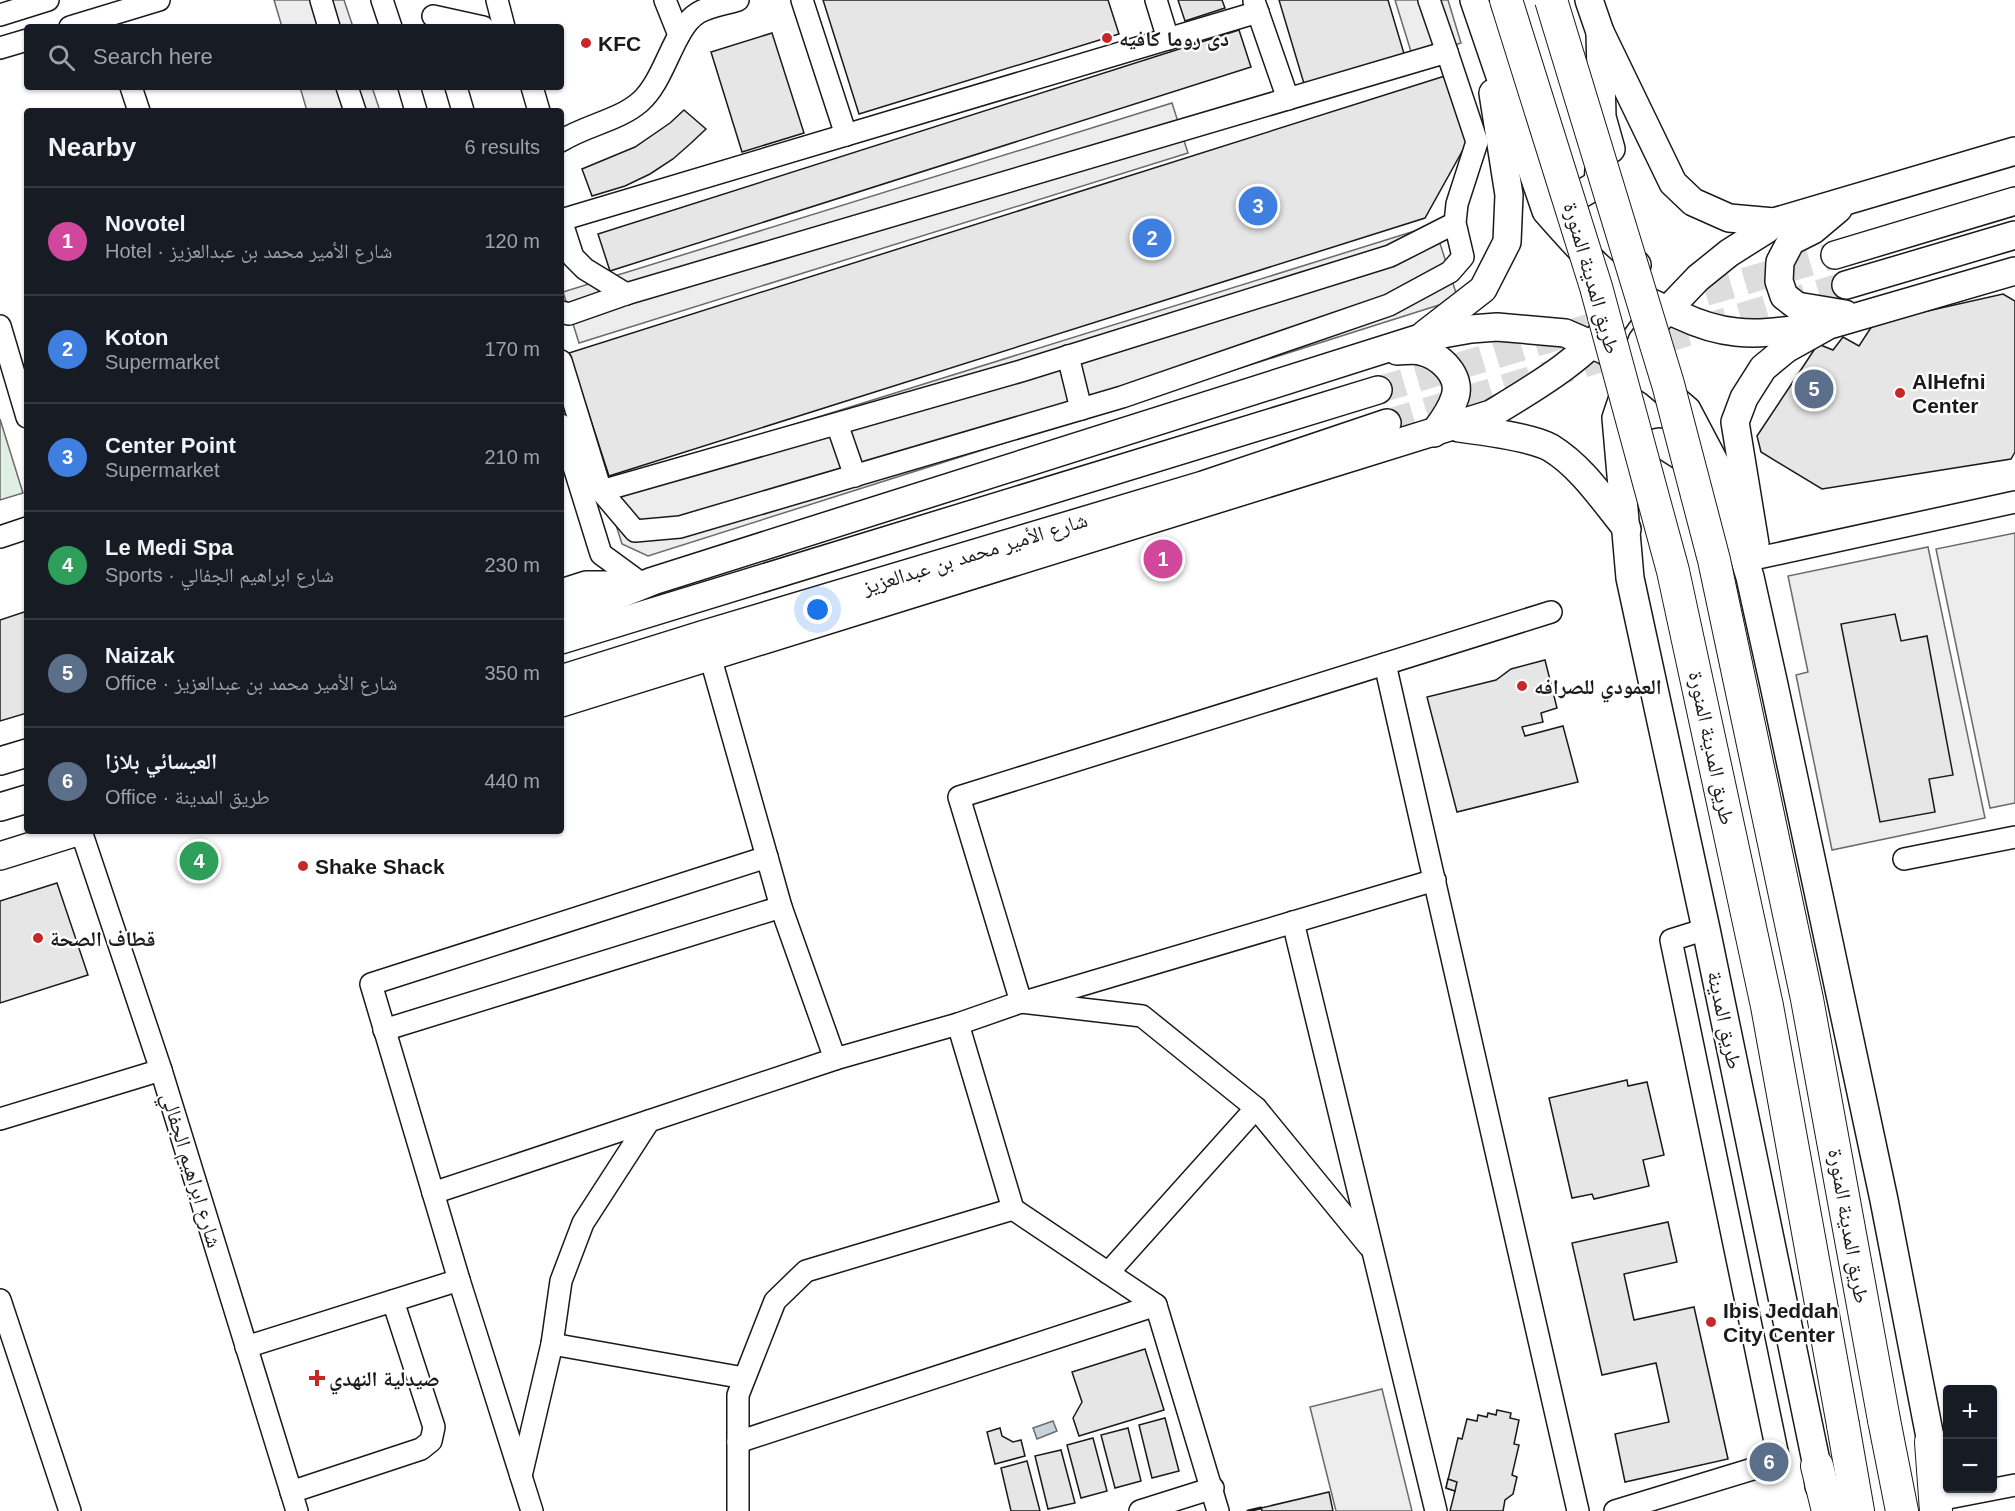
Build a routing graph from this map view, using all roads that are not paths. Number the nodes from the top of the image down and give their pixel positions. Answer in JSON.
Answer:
{"nodes":[{"id":1,"x":48,"y":0,"type":"edge"},
{"id":2,"x":159,"y":0,"type":"edge"},
{"id":3,"x":321,"y":0,"type":"edge"},
{"id":4,"x":382,"y":0,"type":"edge"},
{"id":5,"x":497,"y":0,"type":"edge"},
{"id":6,"x":664,"y":0,"type":"edge"},
{"id":7,"x":738,"y":0,"type":"edge"},
{"id":8,"x":802,"y":0,"type":"edge"},
{"id":9,"x":1156,"y":0,"type":"edge"},
{"id":10,"x":1429,"y":0,"type":"edge"},
{"id":11,"x":1474,"y":0,"type":"edge"},
{"id":12,"x":1506,"y":0,"type":"edge"},
{"id":13,"x":1551,"y":0,"type":"edge"},
{"id":14,"x":1589,"y":0,"type":"edge"},
{"id":15,"x":1256,"y":6,"type":"edge"},
{"id":16,"x":109,"y":14,"type":"edge"},
{"id":17,"x":433,"y":14,"type":"edge"},
{"id":18,"x":0,"y":15,"type":"edge"},
{"id":19,"x":79,"y":24,"type":"edge"},
{"id":20,"x":328,"y":24,"type":"edge"},
{"id":21,"x":390,"y":24,"type":"edge"},
{"id":22,"x":471,"y":24,"type":"edge"},
{"id":23,"x":503,"y":24,"type":"edge"},
{"id":24,"x":1600,"y":32,"type":"junction"},
{"id":25,"x":1484,"y":33,"type":"junction"},
{"id":26,"x":679,"y":35,"type":"junction"},
{"id":27,"x":1168,"y":39,"type":"junction"},
{"id":28,"x":24,"y":41,"type":"edge"},
{"id":29,"x":0,"y":48,"type":"edge"},
{"id":30,"x":1447,"y":52,"type":"junction"},
{"id":31,"x":132,"y":90,"type":"edge"},
{"id":32,"x":348,"y":90,"type":"edge"},
{"id":33,"x":410,"y":90,"type":"edge"},
{"id":34,"x":457,"y":90,"type":"edge"},
{"id":35,"x":533,"y":90,"type":"edge"},
{"id":36,"x":1288,"y":99,"type":"junction"},
{"id":37,"x":138,"y":108,"type":"edge"},
{"id":38,"x":354,"y":108,"type":"edge"},
{"id":39,"x":415,"y":108,"type":"edge"},
{"id":40,"x":462,"y":108,"type":"edge"},
{"id":41,"x":538,"y":108,"type":"edge"},
{"id":42,"x":1602,"y":117,"type":"junction"},
{"id":43,"x":846,"y":135,"type":"junction"},
{"id":44,"x":1522,"y":138,"type":"junction"},
{"id":45,"x":564,"y":140,"type":"edge"},
{"id":46,"x":2015,"y":151,"type":"edge"},
{"id":47,"x":1848,"y":200,"type":"junction"},
{"id":48,"x":2015,"y":201,"type":"edge"},
{"id":49,"x":564,"y":219,"type":"edge"},
{"id":50,"x":1774,"y":222,"type":"junction"},
{"id":51,"x":1455,"y":223,"type":"junction"},
{"id":52,"x":564,"y":229,"type":"edge"},
{"id":53,"x":2015,"y":235,"type":"edge"},
{"id":54,"x":1835,"y":255,"type":"tunnel mouth"},
{"id":55,"x":2015,"y":271,"type":"edge"},
{"id":56,"x":1846,"y":285,"type":"tunnel mouth"},
{"id":57,"x":1629,"y":291,"type":"junction"},
{"id":58,"x":626,"y":294,"type":"junction"},
{"id":59,"x":1665,"y":310,"type":"junction"},
{"id":60,"x":1858,"y":316,"type":"junction"},
{"id":61,"x":564,"y":319,"type":"edge"},
{"id":62,"x":1829,"y":325,"type":"junction"},
{"id":63,"x":0,"y":326,"type":"edge"},
{"id":64,"x":1420,"y":338,"type":"junction"},
{"id":65,"x":1590,"y":344,"type":"junction"},
{"id":66,"x":1376,"y":352,"type":"junction"},
{"id":67,"x":1068,"y":356,"type":"junction"},
{"id":68,"x":1632,"y":368,"type":"junction"},
{"id":69,"x":564,"y":371,"type":"edge"},
{"id":70,"x":1378,"y":390,"type":"tunnel mouth"},
{"id":71,"x":24,"y":407,"type":"edge"},
{"id":72,"x":1081,"y":410,"type":"junction"},
{"id":73,"x":1387,"y":423,"type":"tunnel mouth"},
{"id":74,"x":837,"y":424,"type":"junction"},
{"id":75,"x":1443,"y":430,"type":"junction"},
{"id":76,"x":564,"y":435,"type":"edge"},
{"id":77,"x":855,"y":476,"type":"junction"},
{"id":78,"x":601,"y":491,"type":"junction"},
{"id":79,"x":2015,"y":502,"type":"edge"},
{"id":80,"x":24,"y":529,"type":"edge"},
{"id":81,"x":1628,"y":529,"type":"junction"},
{"id":82,"x":0,"y":537,"type":"edge"},
{"id":83,"x":1754,"y":568,"type":"junction"},
{"id":84,"x":642,"y":584,"type":"junction"},
{"id":85,"x":564,"y":592,"type":"edge"},
{"id":86,"x":1551,"y":612,"type":"dead end"},
{"id":87,"x":564,"y":617,"type":"edge"},
{"id":88,"x":564,"y":639,"type":"edge"},
{"id":89,"x":710,"y":656,"type":"junction"},
{"id":90,"x":1384,"y":664,"type":"junction"},
{"id":91,"x":564,"y":678,"type":"edge"},
{"id":92,"x":564,"y":702,"type":"edge"},
{"id":93,"x":24,"y":754,"type":"edge"},
{"id":94,"x":0,"y":761,"type":"edge"},
{"id":95,"x":24,"y":800,"type":"edge"},
{"id":96,"x":0,"y":807,"type":"edge"},
{"id":97,"x":71,"y":834,"type":"edge"},
{"id":98,"x":82,"y":834,"type":"edge"},
{"id":99,"x":2015,"y":837,"type":"edge"},
{"id":100,"x":0,"y":856,"type":"edge"},
{"id":101,"x":767,"y":857,"type":"junction"},
{"id":102,"x":1904,"y":859,"type":"dead end"},
{"id":103,"x":1435,"y":880,"type":"junction"},
{"id":104,"x":781,"y":907,"type":"junction"},
{"id":105,"x":1293,"y":922,"type":"junction"},
{"id":106,"x":1706,"y":929,"type":"junction"},
{"id":107,"x":1022,"y":1002,"type":"junction"},
{"id":108,"x":958,"y":1024,"type":"junction"},
{"id":109,"x":384,"y":1030,"type":"junction"},
{"id":110,"x":835,"y":1059,"type":"junction"},
{"id":111,"x":161,"y":1070,"type":"junction"},
{"id":112,"x":1256,"y":1108,"type":"junction"},
{"id":113,"x":0,"y":1119,"type":"edge"},
{"id":114,"x":650,"y":1121,"type":"junction"},
{"id":115,"x":433,"y":1193,"type":"junction"},
{"id":116,"x":1013,"y":1209,"type":"junction"},
{"id":117,"x":1373,"y":1250,"type":"junction"},
{"id":118,"x":1108,"y":1273,"type":"junction"},
{"id":119,"x":459,"y":1280,"type":"junction"},
{"id":120,"x":0,"y":1300,"type":"edge"},
{"id":121,"x":393,"y":1301,"type":"junction"},
{"id":122,"x":1156,"y":1305,"type":"junction"},
{"id":123,"x":552,"y":1344,"type":"junction"},
{"id":124,"x":246,"y":1347,"type":"junction"},
{"id":125,"x":744,"y":1378,"type":"junction"},
{"id":126,"x":738,"y":1442,"type":"junction"},
{"id":127,"x":1931,"y":1442,"type":"joint"},
{"id":128,"x":1817,"y":1466,"type":"junction"},
{"id":129,"x":521,"y":1476,"type":"junction"},
{"id":130,"x":2015,"y":1485,"type":"edge"},
{"id":131,"x":1213,"y":1488,"type":"junction"},
{"id":132,"x":294,"y":1501,"type":"edge"},
{"id":133,"x":1941,"y":1507,"type":"edge"},
{"id":134,"x":70,"y":1511,"type":"edge"},
{"id":135,"x":532,"y":1511,"type":"edge"},
{"id":136,"x":738,"y":1511,"type":"edge"},
{"id":137,"x":1140,"y":1511,"type":"edge"},
{"id":138,"x":1218,"y":1511,"type":"edge"},
{"id":139,"x":1436,"y":1511,"type":"edge"},
{"id":140,"x":1578,"y":1511,"type":"edge"},
{"id":141,"x":1615,"y":1511,"type":"edge"},
{"id":142,"x":1821,"y":1511,"type":"edge"},
{"id":143,"x":1828,"y":1511,"type":"edge"},
{"id":144,"x":1858,"y":1511,"type":"edge"},
{"id":145,"x":1902,"y":1511,"type":"edge"}],
"edges":[{"from":1,"to":18,"type":"street"},
{"from":2,"to":16,"type":"street"},
{"from":3,"to":20,"type":"street"},
{"from":4,"to":21,"type":"street"},
{"from":5,"to":23,"type":"street"},
{"from":6,"to":26,"type":"street"},
{"from":7,"to":26,"type":"street"},
{"from":8,"to":43,"type":"street"},
{"from":9,"to":27,"type":"street"},
{"from":10,"to":30,"type":"street"},
{"from":11,"to":25,"type":"main road"},
{"from":12,"to":144,"type":"highway","name":"طريق المدينة المنورة","bridge":true},
{"from":13,"to":145,"type":"highway","name":"طريق المدينة المنورة","bridge":true},
{"from":14,"to":24,"type":"main road"},
{"from":15,"to":27,"type":"street"},
{"from":15,"to":36,"type":"street"},
{"from":16,"to":19,"type":"street"},
{"from":17,"to":22,"type":"street"},
{"from":24,"to":42,"type":"main road"},
{"from":24,"to":50,"type":"main road"},
{"from":25,"to":44,"type":"main road"},
{"from":25,"to":64,"type":"main road"},
{"from":26,"to":45,"type":"street"},
{"from":27,"to":43,"type":"street"},
{"from":28,"to":29,"type":"street"},
{"from":30,"to":36,"type":"street"},
{"from":30,"to":51,"type":"street"},
{"from":31,"to":37,"type":"street"},
{"from":32,"to":38,"type":"street"},
{"from":33,"to":39,"type":"street"},
{"from":34,"to":40,"type":"street"},
{"from":35,"to":41,"type":"street"},
{"from":36,"to":58,"type":"street"},
{"from":42,"to":44,"type":"main road"},
{"from":42,"to":57,"type":"main road"},
{"from":43,"to":49,"type":"street"},
{"from":44,"to":57,"type":"main road"},
{"from":46,"to":47,"type":"main road"},
{"from":47,"to":50,"type":"main road"},
{"from":47,"to":60,"type":"main road"},
{"from":48,"to":54,"type":"main road"},
{"from":50,"to":59,"type":"main road"},
{"from":51,"to":67,"type":"street"},
{"from":51,"to":72,"type":"street"},
{"from":52,"to":58,"type":"street"},
{"from":53,"to":56,"type":"main road"},
{"from":55,"to":60,"type":"main road"},
{"from":57,"to":59,"type":"main road"},
{"from":57,"to":65,"type":"main road"},
{"from":58,"to":61,"type":"street"},
{"from":59,"to":62,"type":"main road"},
{"from":59,"to":68,"type":"main road"},
{"from":60,"to":62,"type":"main road"},
{"from":62,"to":83,"type":"main road"},
{"from":63,"to":71,"type":"street"},
{"from":64,"to":65,"type":"main road"},
{"from":64,"to":66,"type":"main road"},
{"from":65,"to":68,"type":"main road"},
{"from":65,"to":75,"type":"main road"},
{"from":66,"to":75,"type":"main road"},
{"from":66,"to":84,"type":"main road"},
{"from":67,"to":72,"type":"street"},
{"from":67,"to":74,"type":"street"},
{"from":68,"to":81,"type":"main road"},
{"from":68,"to":83,"type":"main road"},
{"from":69,"to":78,"type":"street"},
{"from":70,"to":88,"type":"main road","name":"شارع الأمير محمد بن عبدالعزيز"},
{"from":72,"to":77,"type":"street"},
{"from":73,"to":91,"type":"main road","name":"شارع الأمير محمد بن عبدالعزيز"},
{"from":74,"to":77,"type":"street"},
{"from":74,"to":78,"type":"street"},
{"from":75,"to":81,"type":"main road"},
{"from":75,"to":89,"type":"main road"},
{"from":76,"to":84,"type":"street"},
{"from":77,"to":78,"type":"street"},
{"from":79,"to":83,"type":"street"},
{"from":80,"to":82,"type":"street"},
{"from":81,"to":83,"type":"main road"},
{"from":81,"to":106,"type":"main road","name":"طريق المدينة"},
{"from":83,"to":127,"type":"main road"},
{"from":84,"to":85,"type":"main road"},
{"from":84,"to":87,"type":"main road"},
{"from":86,"to":90,"type":"street"},
{"from":89,"to":92,"type":"main road"},
{"from":89,"to":101,"type":"street"},
{"from":90,"to":103,"type":"street"},
{"from":90,"to":107,"type":"street"},
{"from":93,"to":94,"type":"main road"},
{"from":95,"to":96,"type":"main road"},
{"from":97,"to":100,"type":"main road"},
{"from":98,"to":111,"type":"street","name":"شارع ابراهيم الجفالي"},
{"from":99,"to":102,"type":"street"},
{"from":101,"to":104,"type":"street"},
{"from":101,"to":109,"type":"street"},
{"from":103,"to":105,"type":"street"},
{"from":103,"to":140,"type":"street"},
{"from":104,"to":109,"type":"street"},
{"from":104,"to":110,"type":"street"},
{"from":105,"to":107,"type":"street"},
{"from":105,"to":117,"type":"street"},
{"from":106,"to":128,"type":"main road","name":"طريق المدينة"},
{"from":106,"to":141,"type":"street"},
{"from":107,"to":108,"type":"street"},
{"from":107,"to":112,"type":"street"},
{"from":108,"to":110,"type":"street"},
{"from":108,"to":116,"type":"street"},
{"from":109,"to":115,"type":"street"},
{"from":110,"to":114,"type":"street"},
{"from":111,"to":113,"type":"street"},
{"from":111,"to":124,"type":"street","name":"شارع ابراهيم الجفالي"},
{"from":112,"to":117,"type":"street"},
{"from":112,"to":118,"type":"street"},
{"from":114,"to":115,"type":"street"},
{"from":114,"to":123,"type":"street"},
{"from":115,"to":119,"type":"street"},
{"from":116,"to":118,"type":"street"},
{"from":116,"to":125,"type":"street"},
{"from":117,"to":139,"type":"street"},
{"from":118,"to":122,"type":"street"},
{"from":119,"to":121,"type":"street"},
{"from":119,"to":129,"type":"street"},
{"from":120,"to":134,"type":"street"},
{"from":121,"to":124,"type":"street"},
{"from":121,"to":132,"type":"street"},
{"from":122,"to":126,"type":"street"},
{"from":122,"to":131,"type":"street"},
{"from":123,"to":125,"type":"street"},
{"from":123,"to":129,"type":"street"},
{"from":124,"to":132,"type":"street","name":"شارع ابراهيم الجفالي"},
{"from":125,"to":126,"type":"street"},
{"from":126,"to":136,"type":"street"},
{"from":127,"to":133,"type":"highway"},
{"from":128,"to":142,"type":"main road","name":"طريق المدينة"},
{"from":128,"to":143,"type":"highway"},
{"from":129,"to":135,"type":"street"},
{"from":130,"to":133,"type":"street"},
{"from":131,"to":137,"type":"street"},
{"from":131,"to":138,"type":"street"}]}
